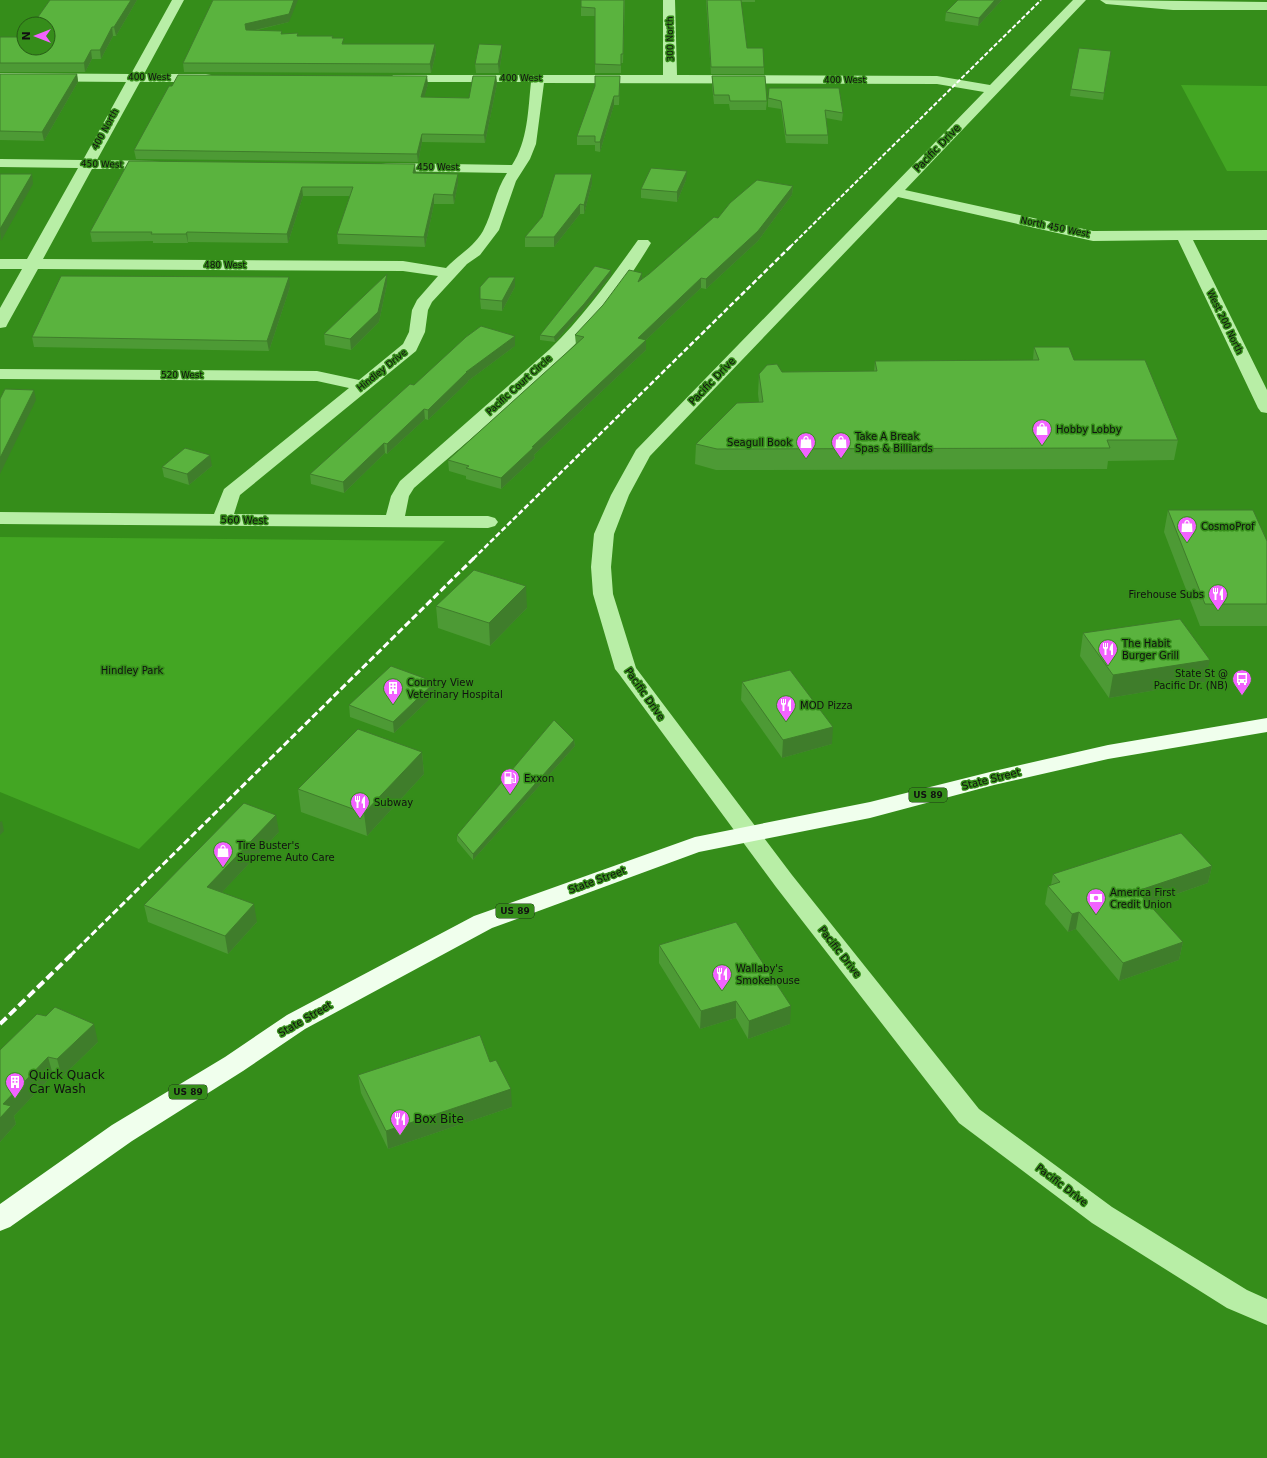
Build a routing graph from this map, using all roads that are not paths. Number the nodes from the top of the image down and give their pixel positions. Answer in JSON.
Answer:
{"nodes":[{"id":1,"x":178,"y":0,"type":"edge"},
{"id":2,"x":669,"y":0,"type":"edge"},
{"id":3,"x":1080,"y":0,"type":"edge"},
{"id":4,"x":1106,"y":0,"type":"edge"},
{"id":5,"x":1267,"y":6,"type":"edge"},
{"id":6,"x":0,"y":77,"type":"edge"},
{"id":7,"x":135,"y":78,"type":"junction"},
{"id":8,"x":219,"y":78,"type":"edge"},
{"id":9,"x":387,"y":78,"type":"edge"},
{"id":10,"x":538,"y":78,"type":"junction"},
{"id":11,"x":670,"y":79,"type":"junction"},
{"id":12,"x":994,"y":90,"type":"junction"},
{"id":13,"x":0,"y":162,"type":"edge"},
{"id":14,"x":86,"y":164,"type":"junction"},
{"id":15,"x":168,"y":166,"type":"edge"},
{"id":16,"x":375,"y":167,"type":"edge"},
{"id":17,"x":516,"y":169,"type":"junction"},
{"id":18,"x":895,"y":192,"type":"junction"},
{"id":19,"x":1182,"y":235,"type":"junction"},
{"id":20,"x":1267,"y":235,"type":"edge"},
{"id":21,"x":643,"y":243,"type":"dead end"},
{"id":22,"x":0,"y":264,"type":"edge"},
{"id":23,"x":32,"y":264,"type":"junction"},
{"id":24,"x":449,"y":273,"type":"junction"},
{"id":25,"x":0,"y":323,"type":"edge"},
{"id":26,"x":0,"y":374,"type":"edge"},
{"id":27,"x":362,"y":386,"type":"junction"},
{"id":28,"x":1267,"y":408,"type":"edge"},
{"id":29,"x":0,"y":518,"type":"edge"},
{"id":30,"x":222,"y":520,"type":"junction"},
{"id":31,"x":394,"y":522,"type":"junction"},
{"id":32,"x":488,"y":522,"type":"dead end"},
{"id":33,"x":1267,"y":725,"type":"edge"},
{"id":34,"x":748,"y":833,"type":"junction"},
{"id":35,"x":0,"y":1219,"type":"edge"},
{"id":36,"x":1267,"y":1312,"type":"edge"}],
"edges":[{"from":1,"to":7,"type":"street","name":"400 North"},
{"from":2,"to":11,"type":"street","name":"300 North"},
{"from":3,"to":12,"type":"street","name":"Pacific Drive"},
{"from":4,"to":5,"type":"street"},
{"from":6,"to":7,"type":"street","name":"400 West"},
{"from":7,"to":8,"type":"street","name":"400 West"},
{"from":7,"to":14,"type":"street","name":"400 North"},
{"from":9,"to":10,"type":"street","name":"400 West"},
{"from":10,"to":11,"type":"street","name":"400 West"},
{"from":10,"to":17,"type":"street","name":"Hindley Drive"},
{"from":11,"to":12,"type":"street","name":"400 West"},
{"from":12,"to":18,"type":"street","name":"Pacific Drive"},
{"from":13,"to":14,"type":"street","name":"450 West"},
{"from":14,"to":15,"type":"street","name":"450 West"},
{"from":14,"to":23,"type":"street","name":"400 North"},
{"from":16,"to":17,"type":"street","name":"450 West"},
{"from":17,"to":24,"type":"street","name":"Hindley Drive"},
{"from":18,"to":19,"type":"street","name":"North 450 West"},
{"from":18,"to":34,"type":"street","name":"Pacific Drive"},
{"from":19,"to":20,"type":"street","name":"North 450 West"},
{"from":19,"to":28,"type":"street","name":"West 200 North"},
{"from":21,"to":31,"type":"street","name":"Pacific Court Circle"},
{"from":22,"to":23,"type":"street","name":"480 West"},
{"from":23,"to":24,"type":"street","name":"480 West"},
{"from":23,"to":25,"type":"street","name":"400 North"},
{"from":24,"to":27,"type":"street","name":"Hindley Drive"},
{"from":26,"to":27,"type":"street","name":"520 West"},
{"from":27,"to":30,"type":"street","name":"Hindley Drive"},
{"from":29,"to":30,"type":"street","name":"560 West"},
{"from":30,"to":31,"type":"street","name":"560 West"},
{"from":31,"to":32,"type":"street","name":"560 West"},
{"from":33,"to":34,"type":"main road","name":"State Street","number":"US 89"},
{"from":34,"to":35,"type":"main road","name":"State Street","number":"US 89"},
{"from":34,"to":36,"type":"street","name":"Pacific Drive"}]}
